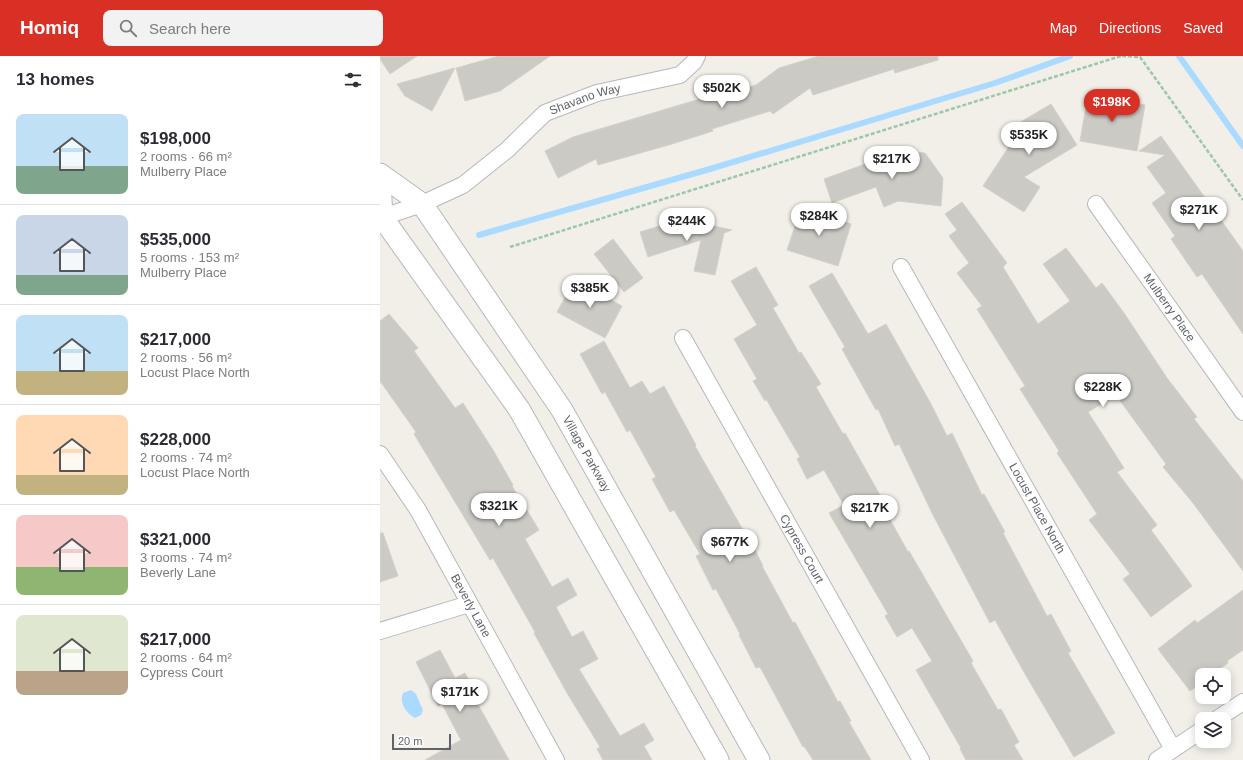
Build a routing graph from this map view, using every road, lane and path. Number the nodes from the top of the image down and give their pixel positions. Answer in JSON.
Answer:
{"nodes":[{"id":1,"x":696,"y":56,"type":"edge"},
{"id":2,"x":1122,"y":56,"type":"edge"},
{"id":3,"x":380,"y":174,"type":"edge"},
{"id":4,"x":380,"y":182,"type":"edge"},
{"id":5,"x":1243,"y":200,"type":"edge"},
{"id":6,"x":422,"y":204,"type":"junction"},
{"id":7,"x":1096,"y":204,"type":"dead end"},
{"id":8,"x":381,"y":217,"type":"edge"},
{"id":9,"x":510,"y":247,"type":"dead end"},
{"id":10,"x":901,"y":267,"type":"dead end"},
{"id":11,"x":683,"y":338,"type":"dead end"},
{"id":12,"x":1243,"y":412,"type":"edge"},
{"id":13,"x":380,"y":454,"type":"edge"},
{"id":14,"x":469,"y":604,"type":"junction"},
{"id":15,"x":380,"y":631,"type":"edge"},
{"id":16,"x":1243,"y":702,"type":"edge"},
{"id":17,"x":1228,"y":712,"type":"edge"},
{"id":18,"x":1195,"y":735,"type":"edge"},
{"id":19,"x":1173,"y":749,"type":"junction"},
{"id":20,"x":556,"y":760,"type":"edge"},
{"id":21,"x":718,"y":760,"type":"edge"},
{"id":22,"x":759,"y":760,"type":"edge"},
{"id":23,"x":921,"y":760,"type":"edge"},
{"id":24,"x":1157,"y":760,"type":"edge"}],
"edges":[{"from":1,"to":6,"type":"street","name":"Shavano Way"},
{"from":2,"to":5,"type":"path"},
{"from":2,"to":9,"type":"path"},
{"from":3,"to":6,"type":"street","name":"Village Parkway"},
{"from":4,"to":8,"type":"street"},
{"from":6,"to":8,"type":"street","name":"Shavano Way"},
{"from":6,"to":22,"type":"street","name":"Village Parkway"},
{"from":7,"to":12,"type":"street","name":"Mulberry Place"},
{"from":8,"to":21,"type":"street"},
{"from":10,"to":19,"type":"street","name":"Locust Place North"},
{"from":11,"to":23,"type":"street","name":"Cypress Court"},
{"from":13,"to":14,"type":"street","name":"Beverly Lane"},
{"from":14,"to":15,"type":"street"},
{"from":14,"to":20,"type":"street","name":"Beverly Lane"},
{"from":16,"to":17,"type":"street"},
{"from":18,"to":19,"type":"street"},
{"from":19,"to":24,"type":"street"}]}
